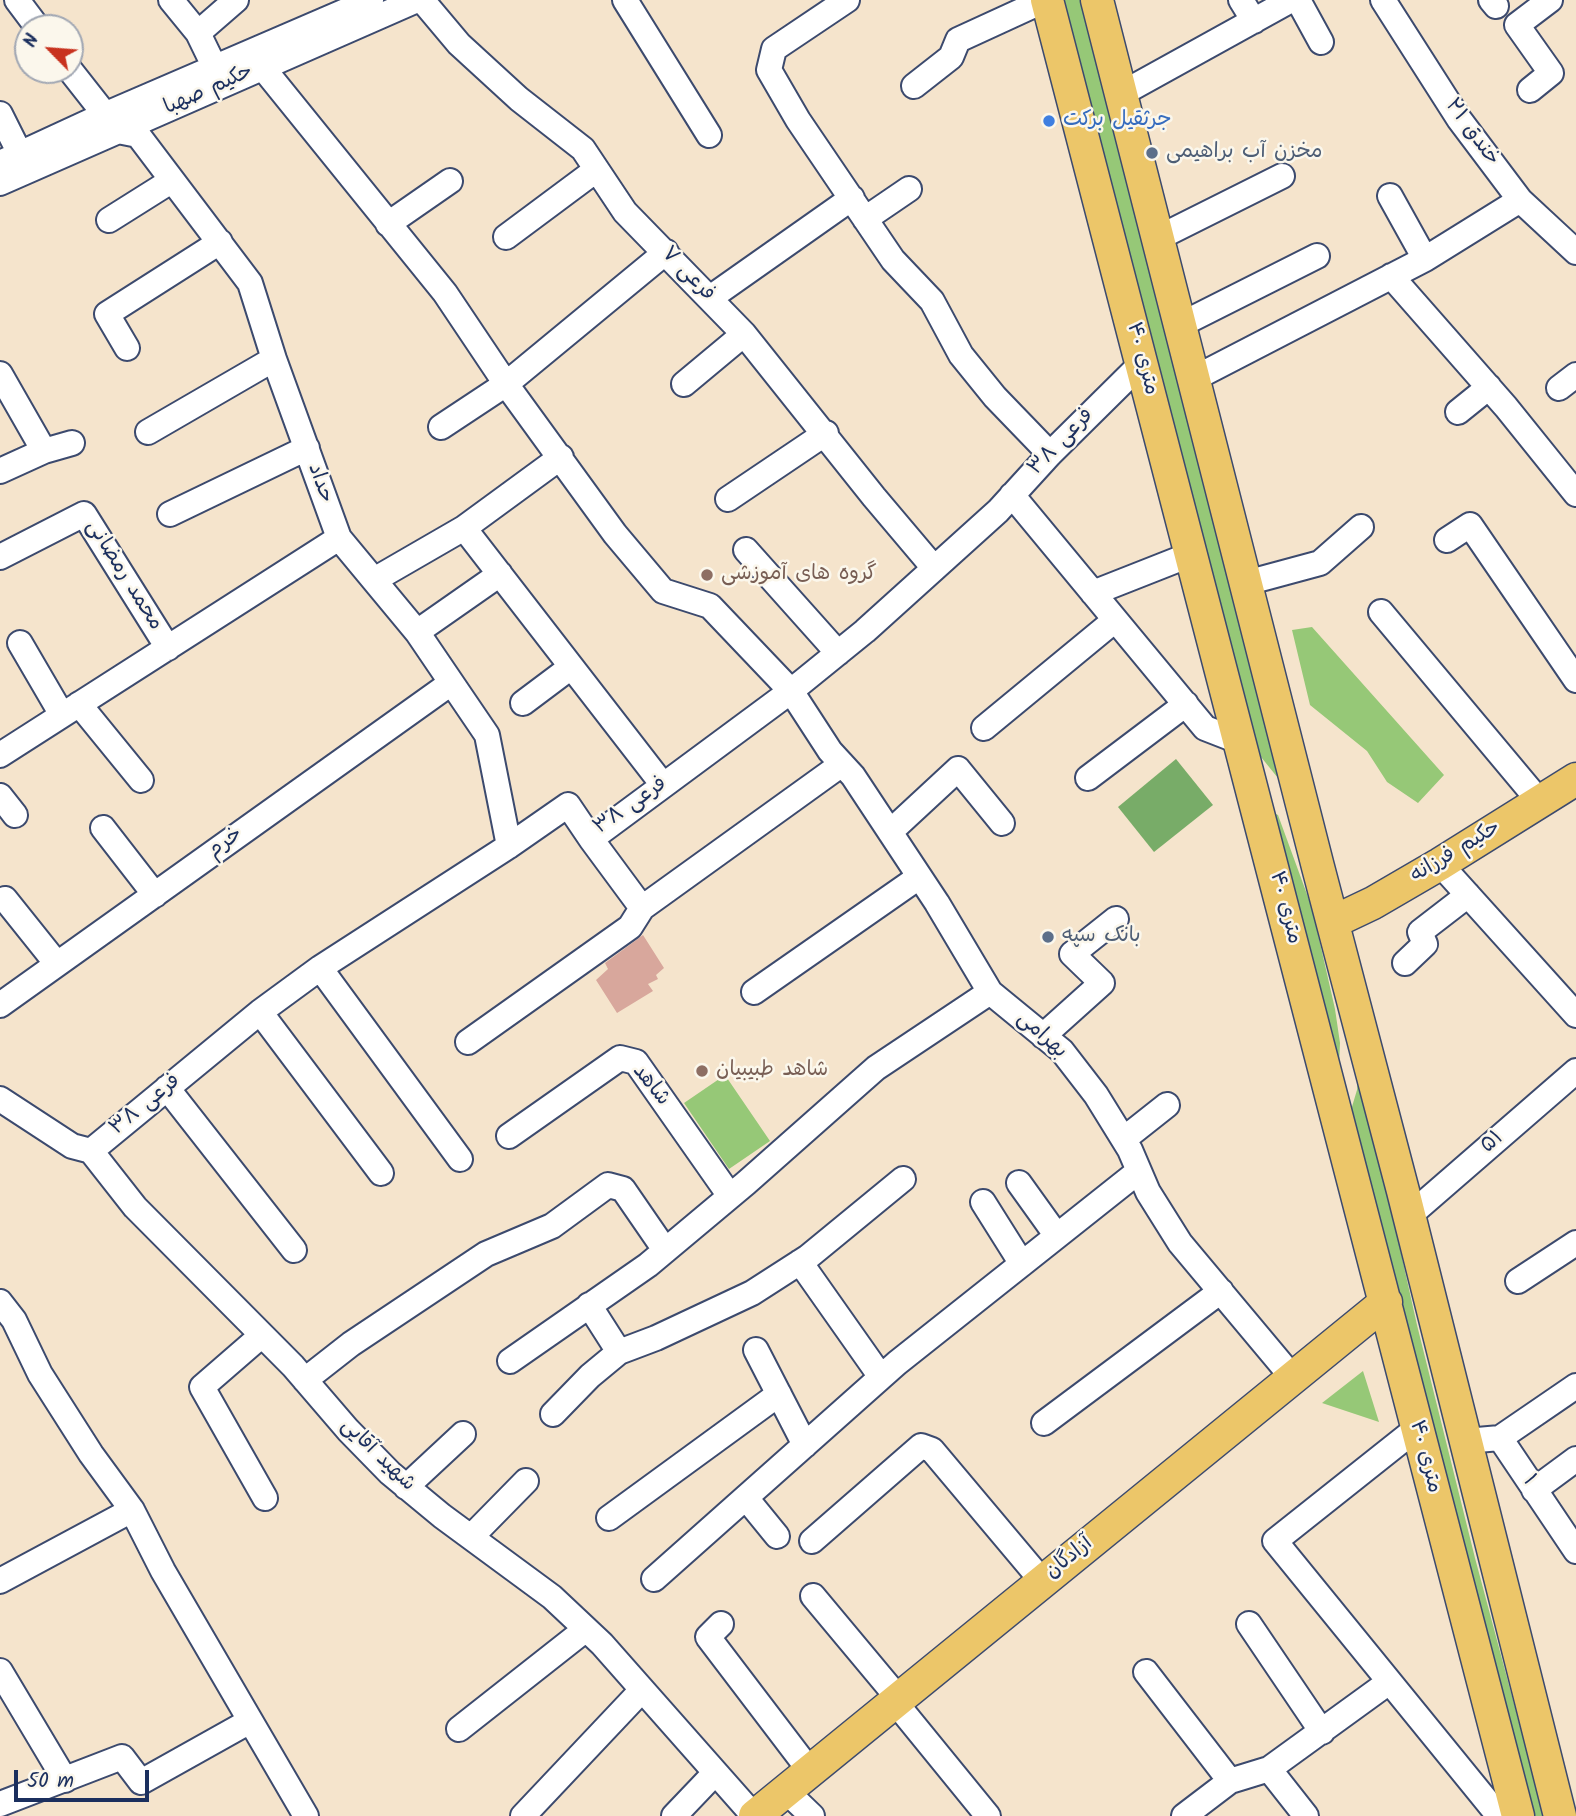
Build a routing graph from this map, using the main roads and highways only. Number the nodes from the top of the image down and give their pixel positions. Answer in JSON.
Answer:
{"nodes":[{"id":1,"x":1046,"y":0,"type":"edge"},
{"id":2,"x":1097,"y":0,"type":"edge"},
{"id":3,"x":1241,"y":742,"type":"junction"},
{"id":4,"x":1576,"y":779,"type":"edge"},
{"id":5,"x":1318,"y":867,"type":"junction"},
{"id":6,"x":1373,"y":903,"type":"junction"},
{"id":7,"x":1333,"y":922,"type":"junction"},
{"id":8,"x":1352,"y":997,"type":"junction"},
{"id":9,"x":1338,"y":1117,"type":"junction"},
{"id":10,"x":1386,"y":1302,"type":"junction"},
{"id":11,"x":755,"y":1816,"type":"edge"},
{"id":12,"x":1518,"y":1816,"type":"edge"},
{"id":13,"x":1560,"y":1816,"type":"edge"}],
"edges":[{"from":1,"to":3,"type":"main road","name":"۴۰ متری"},
{"from":2,"to":5,"type":"main road","name":"۴۰ متری"},
{"from":3,"to":7,"type":"main road"},
{"from":3,"to":9,"type":"main road","name":"۴۰ متری"},
{"from":4,"to":6,"type":"main road","name":"حکیم فرزانه"},
{"from":5,"to":6,"type":"main road"},
{"from":5,"to":7,"type":"main road","name":"۴۰ متری"},
{"from":6,"to":7,"type":"main road","name":"حکیم فرزانه"},
{"from":6,"to":8,"type":"main road"},
{"from":7,"to":8,"type":"main road","name":"۴۰ متری"},
{"from":7,"to":9,"type":"main road"},
{"from":8,"to":13,"type":"main road","name":"۴۰ متری"},
{"from":9,"to":10,"type":"main road","name":"۴۰ متری"},
{"from":10,"to":11,"type":"main road","name":"آزادگان"},
{"from":10,"to":12,"type":"main road","name":"۴۰ متری"}]}
